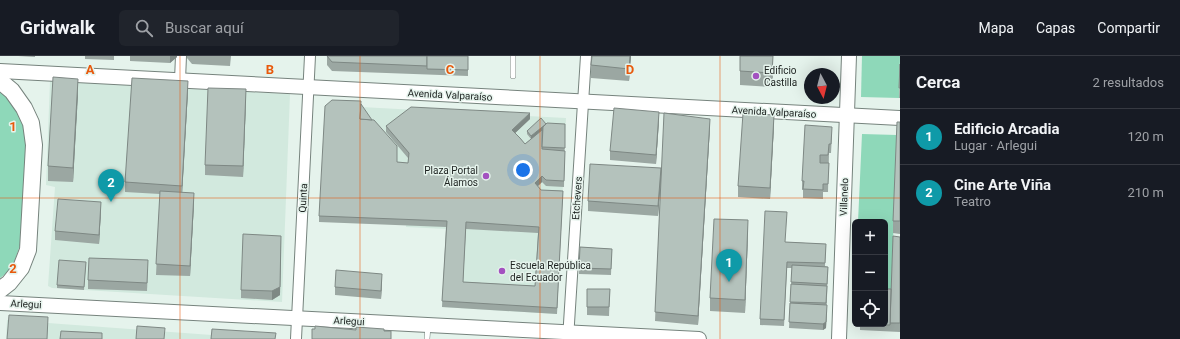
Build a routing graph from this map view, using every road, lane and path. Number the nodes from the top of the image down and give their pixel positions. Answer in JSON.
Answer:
{"nodes":[{"id":1,"x":181,"y":56,"type":"edge"},
{"id":2,"x":310,"y":56,"type":"edge"},
{"id":3,"x":514,"y":56,"type":"edge"},
{"id":4,"x":586,"y":56,"type":"edge"},
{"id":5,"x":850,"y":56,"type":"edge"},
{"id":6,"x":0,"y":71,"type":"edge"},
{"id":7,"x":513,"y":76,"type":"dead end"},
{"id":8,"x":180,"y":80,"type":"junction"},
{"id":9,"x":0,"y":81,"type":"edge"},
{"id":10,"x":309,"y":87,"type":"junction"},
{"id":11,"x":583,"y":102,"type":"junction"},
{"id":12,"x":847,"y":116,"type":"junction"},
{"id":13,"x":900,"y":118,"type":"edge"},
{"id":14,"x":0,"y":290,"type":"edge"},
{"id":15,"x":0,"y":303,"type":"edge"},
{"id":16,"x":297,"y":318,"type":"junction"},
{"id":17,"x":428,"y":332,"type":"edge"},
{"id":18,"x":569,"y":336,"type":"edge"},
{"id":19,"x":296,"y":339,"type":"edge"},
{"id":20,"x":699,"y":339,"type":"edge"},
{"id":21,"x":839,"y":339,"type":"edge"}],
"edges":[{"from":1,"to":8,"type":"street"},
{"from":2,"to":10,"type":"street","name":"Quinta"},
{"from":3,"to":7,"type":"lane"},
{"from":4,"to":11,"type":"street","name":"Etchevers"},
{"from":5,"to":12,"type":"main road","name":"Villanelo"},
{"from":6,"to":8,"type":"main road","name":"Avenida Valparaíso"},
{"from":8,"to":10,"type":"main road","name":"Avenida Valparaíso"},
{"from":9,"to":14,"type":"main road"},
{"from":10,"to":11,"type":"main road","name":"Avenida Valparaíso"},
{"from":10,"to":16,"type":"street","name":"Quinta"},
{"from":11,"to":12,"type":"main road","name":"Avenida Valparaíso"},
{"from":11,"to":18,"type":"street","name":"Etchevers"},
{"from":12,"to":13,"type":"main road","name":"Avenida Valparaíso"},
{"from":12,"to":21,"type":"main road","name":"Villanelo"},
{"from":15,"to":16,"type":"main road","name":"Arlegui"},
{"from":16,"to":17,"type":"main road","name":"Arlegui"},
{"from":16,"to":19,"type":"street","name":"Quinta"},
{"from":17,"to":18,"type":"main road","name":"Arlegui"},
{"from":18,"to":20,"type":"main road","name":"Arlegui"}]}
